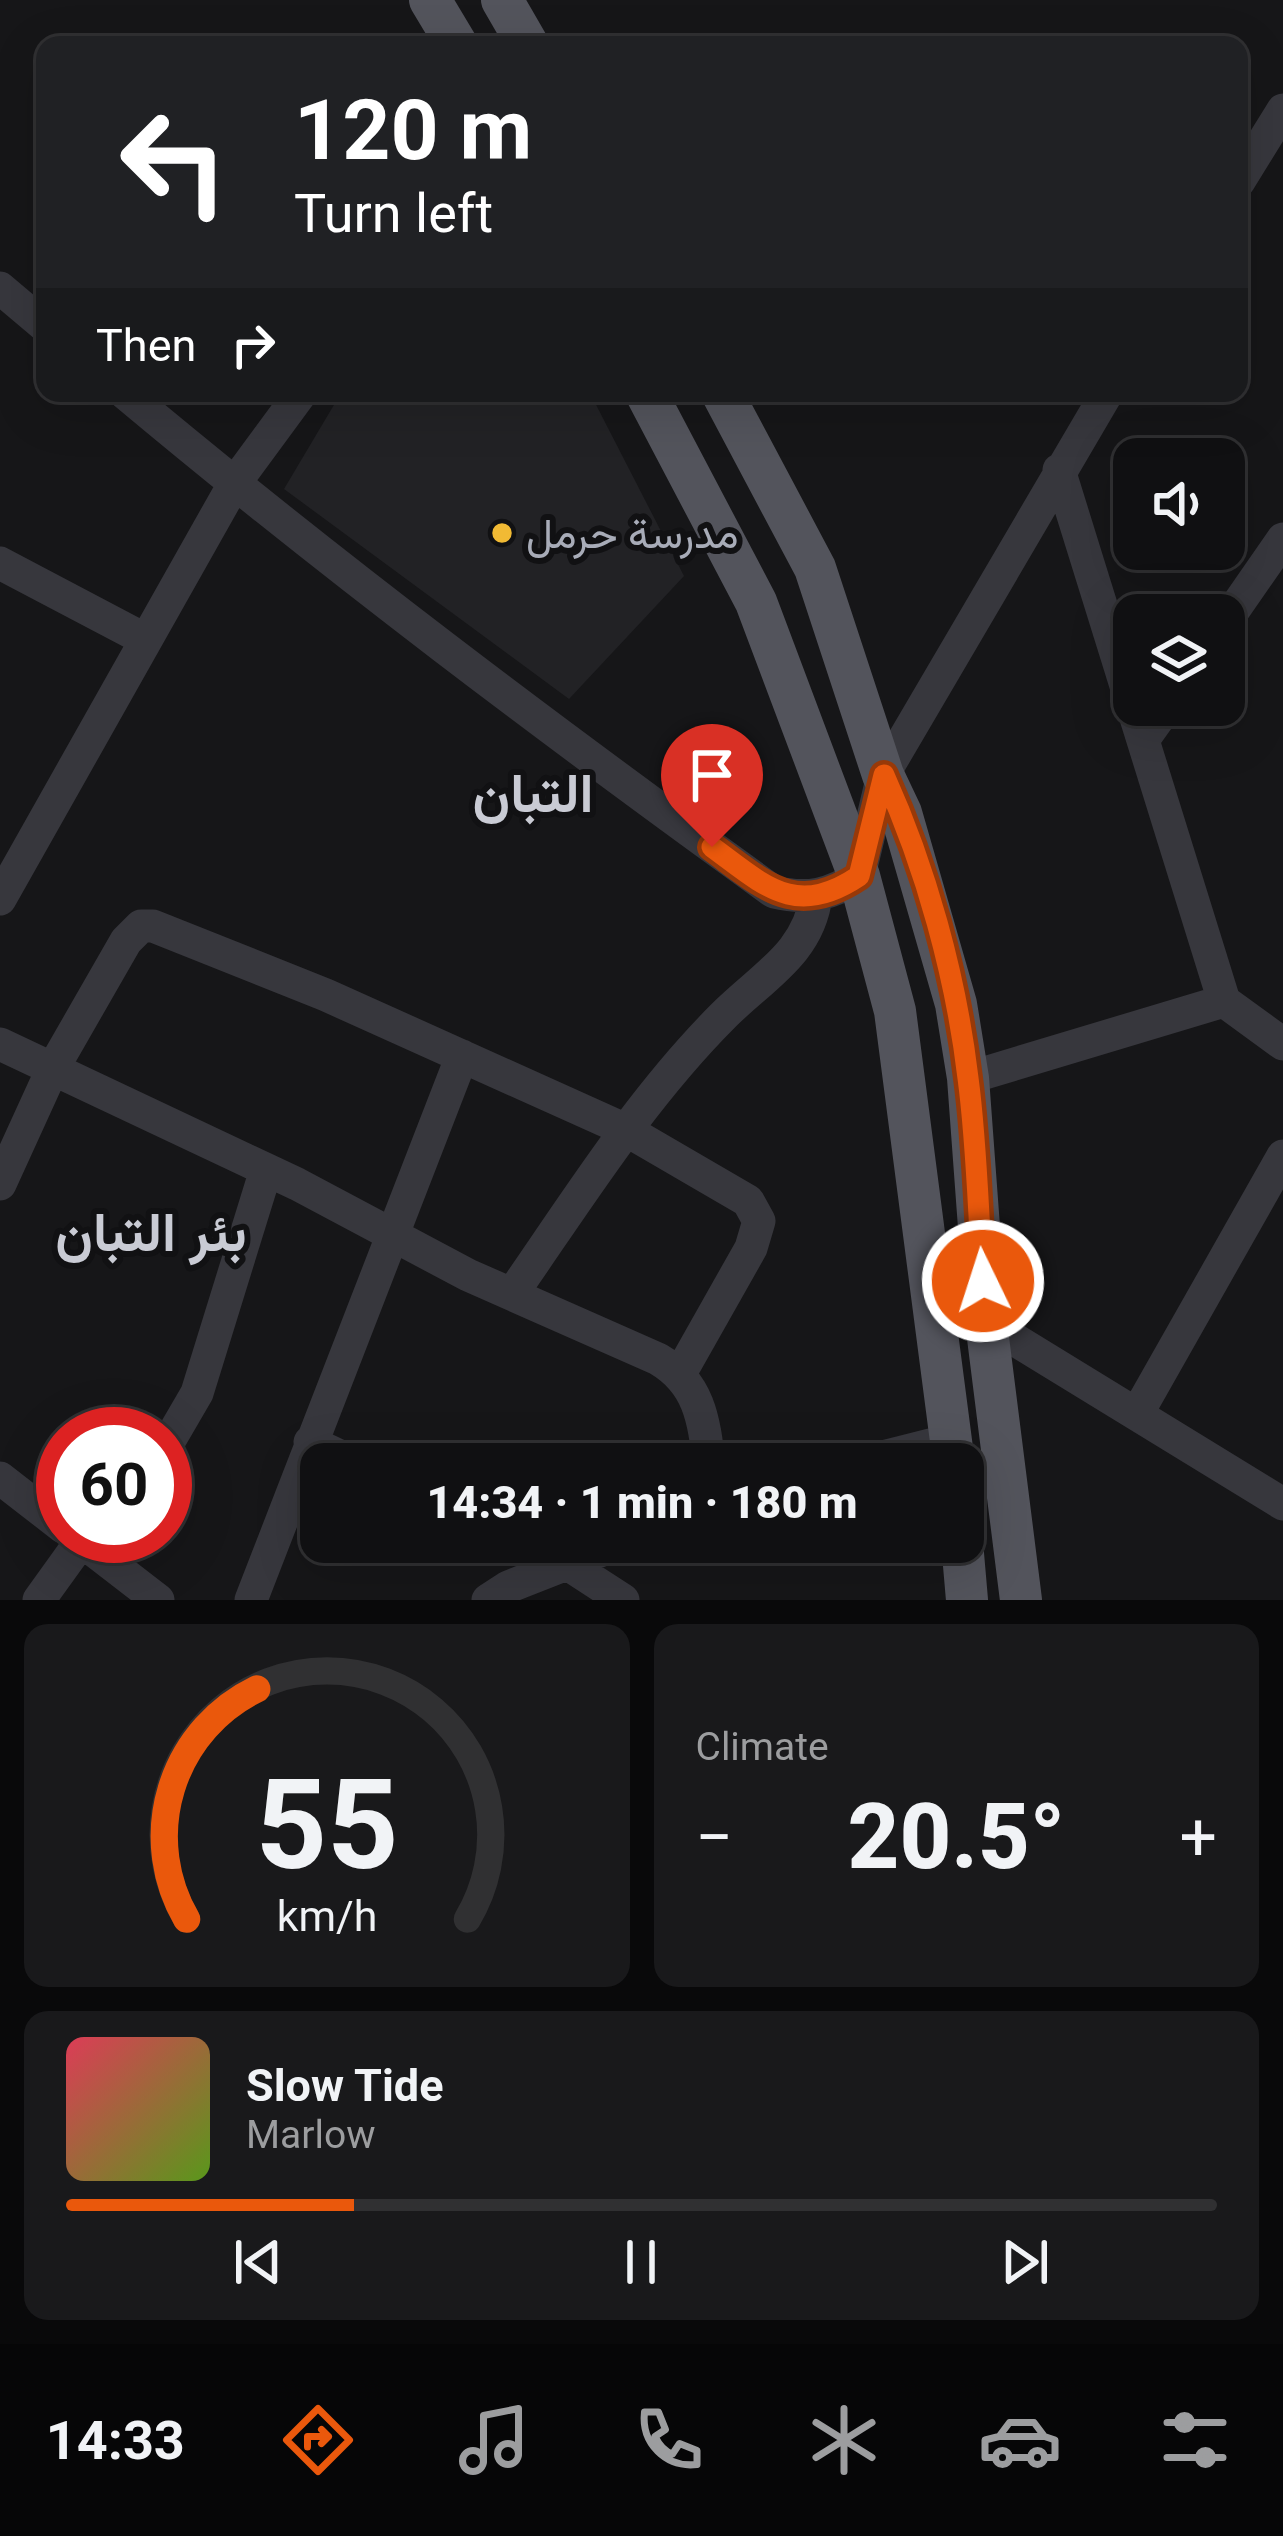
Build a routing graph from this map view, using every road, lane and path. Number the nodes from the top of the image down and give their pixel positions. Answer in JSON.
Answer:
{"nodes":[{"id":1,"x":430,"y":0,"type":"edge"},
{"id":2,"x":502,"y":0,"type":"edge"},
{"id":3,"x":452,"y":36,"type":"edge"},
{"id":4,"x":523,"y":36,"type":"edge"},
{"id":5,"x":1283,"y":110,"type":"edge"},
{"id":6,"x":1248,"y":166,"type":"edge"},
{"id":7,"x":0,"y":288,"type":"edge"},
{"id":8,"x":36,"y":318,"type":"edge"},
{"id":9,"x":136,"y":402,"type":"edge"},
{"id":10,"x":294,"y":402,"type":"edge"},
{"id":11,"x":651,"y":402,"type":"edge"},
{"id":12,"x":727,"y":402,"type":"edge"},
{"id":13,"x":1101,"y":402,"type":"edge"},
{"id":14,"x":1059,"y":470,"type":"junction"},
{"id":15,"x":234,"y":484,"type":"junction"},
{"id":16,"x":1283,"y":538,"type":"edge"},
{"id":17,"x":0,"y":563,"type":"edge"},
{"id":18,"x":1245,"y":594,"type":"edge"},
{"id":19,"x":146,"y":640,"type":"junction"},
{"id":20,"x":1153,"y":726,"type":"edge"},
{"id":21,"x":1143,"y":740,"type":"junction"},
{"id":22,"x":884,"y":775,"type":"junction"},
{"id":23,"x":859,"y":876,"type":"junction"},
{"id":24,"x":816,"y":896,"type":"junction"},
{"id":25,"x":0,"y":899,"type":"edge"},
{"id":26,"x":1224,"y":1001,"type":"junction"},
{"id":27,"x":0,"y":1044,"type":"edge"},
{"id":28,"x":1283,"y":1044,"type":"edge"},
{"id":29,"x":462,"y":1056,"type":"junction"},
{"id":30,"x":52,"y":1070,"type":"junction"},
{"id":31,"x":968,"y":1078,"type":"junction"},
{"id":32,"x":626,"y":1130,"type":"junction"},
{"id":33,"x":1283,"y":1156,"type":"edge"},
{"id":34,"x":266,"y":1170,"type":"junction"},
{"id":35,"x":0,"y":1184,"type":"edge"},
{"id":36,"x":391,"y":1234,"type":"junction"},
{"id":37,"x":512,"y":1294,"type":"junction"},
{"id":38,"x":986,"y":1322,"type":"junction"},
{"id":39,"x":681,"y":1372,"type":"junction"},
{"id":40,"x":189,"y":1407,"type":"edge"},
{"id":41,"x":1138,"y":1412,"type":"junction"},
{"id":42,"x":310,"y":1442,"type":"joint"},
{"id":43,"x":707,"y":1443,"type":"edge"},
{"id":44,"x":951,"y":1443,"type":"edge"},
{"id":45,"x":0,"y":1478,"type":"edge"},
{"id":46,"x":1283,"y":1504,"type":"edge"},
{"id":47,"x":36,"y":1505,"type":"edge"},
{"id":48,"x":60,"y":1563,"type":"edge"},
{"id":49,"x":111,"y":1563,"type":"edge"},
{"id":50,"x":565,"y":1563,"type":"edge"},
{"id":51,"x":574,"y":1563,"type":"edge"},
{"id":52,"x":964,"y":1563,"type":"edge"},
{"id":53,"x":569,"y":1565,"type":"junction"},
{"id":54,"x":39,"y":1600,"type":"edge"},
{"id":55,"x":158,"y":1600,"type":"edge"},
{"id":56,"x":251,"y":1600,"type":"edge"},
{"id":57,"x":488,"y":1600,"type":"edge"},
{"id":58,"x":623,"y":1600,"type":"edge"},
{"id":59,"x":967,"y":1600,"type":"edge"},
{"id":60,"x":1021,"y":1600,"type":"edge"}],
"edges":[{"from":1,"to":3,"type":"main road"},
{"from":2,"to":4,"type":"main road"},
{"from":5,"to":6,"type":"street"},
{"from":7,"to":8,"type":"street"},
{"from":9,"to":15,"type":"street"},
{"from":10,"to":15,"type":"street"},
{"from":11,"to":23,"type":"main road"},
{"from":12,"to":22,"type":"main road"},
{"from":13,"to":14,"type":"street"},
{"from":14,"to":21,"type":"street"},
{"from":14,"to":22,"type":"street"},
{"from":15,"to":19,"type":"street"},
{"from":15,"to":24,"type":"street"},
{"from":16,"to":18,"type":"street"},
{"from":17,"to":19,"type":"street"},
{"from":19,"to":25,"type":"street"},
{"from":20,"to":21,"type":"street"},
{"from":21,"to":26,"type":"street"},
{"from":22,"to":23,"type":"street"},
{"from":22,"to":31,"type":"main road"},
{"from":23,"to":24,"type":"street"},
{"from":23,"to":44,"type":"main road"},
{"from":24,"to":32,"type":"street"},
{"from":26,"to":28,"type":"street"},
{"from":26,"to":31,"type":"street"},
{"from":27,"to":30,"type":"street"},
{"from":29,"to":30,"type":"street"},
{"from":29,"to":32,"type":"street"},
{"from":29,"to":36,"type":"street"},
{"from":30,"to":34,"type":"street"},
{"from":30,"to":35,"type":"street"},
{"from":31,"to":38,"type":"main road"},
{"from":32,"to":37,"type":"street"},
{"from":32,"to":39,"type":"street"},
{"from":33,"to":41,"type":"street"},
{"from":34,"to":36,"type":"street"},
{"from":34,"to":40,"type":"street"},
{"from":36,"to":37,"type":"street"},
{"from":36,"to":42,"type":"street"},
{"from":37,"to":39,"type":"street"},
{"from":38,"to":41,"type":"street"},
{"from":38,"to":60,"type":"main road"},
{"from":39,"to":43,"type":"street"},
{"from":41,"to":46,"type":"street"},
{"from":42,"to":56,"type":"street"},
{"from":45,"to":47,"type":"street"},
{"from":48,"to":54,"type":"street"},
{"from":49,"to":55,"type":"street"},
{"from":50,"to":53,"type":"street"},
{"from":51,"to":53,"type":"street"},
{"from":52,"to":59,"type":"main road"},
{"from":53,"to":57,"type":"street"},
{"from":53,"to":58,"type":"street"}]}
